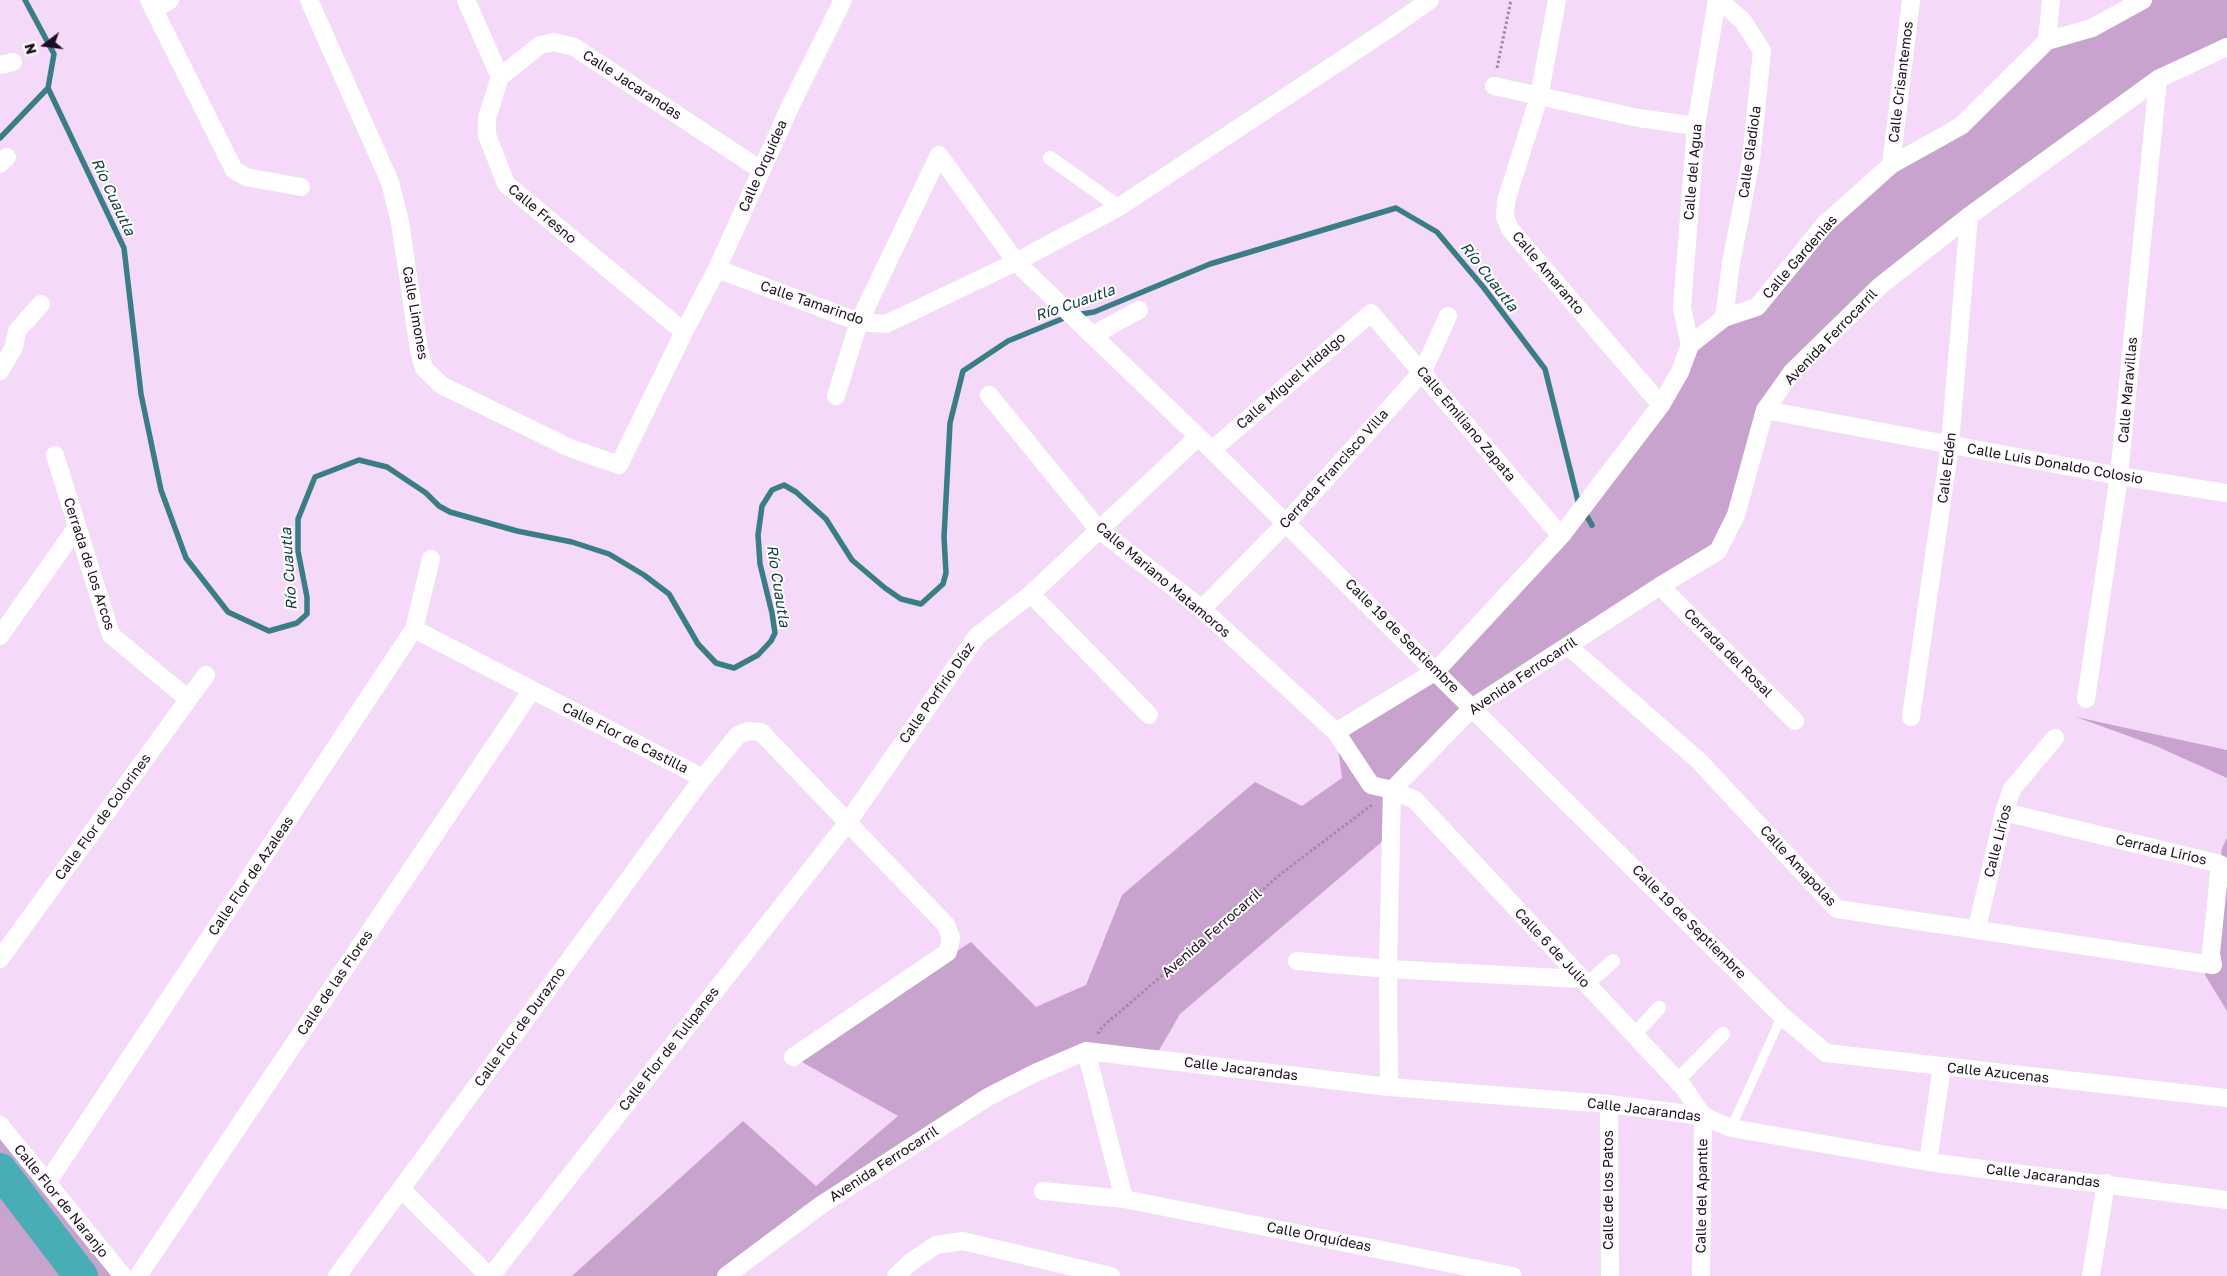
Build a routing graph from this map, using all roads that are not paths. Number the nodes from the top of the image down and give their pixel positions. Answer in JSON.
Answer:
{"nodes":[{"id":1,"x":170,"y":0,"type":"edge"},
{"id":2,"x":309,"y":0,"type":"edge"},
{"id":3,"x":466,"y":0,"type":"edge"},
{"id":4,"x":843,"y":0,"type":"edge"},
{"id":5,"x":1430,"y":0,"type":"edge"},
{"id":6,"x":1557,"y":0,"type":"edge"},
{"id":7,"x":1718,"y":0,"type":"edge"},
{"id":8,"x":1911,"y":0,"type":"edge"},
{"id":9,"x":2051,"y":0,"type":"edge"},
{"id":10,"x":2143,"y":0,"type":"edge"},
{"id":11,"x":152,"y":5,"type":"edge"},
{"id":12,"x":2047,"y":41,"type":"junction"},
{"id":13,"x":2227,"y":47,"type":"edge"},
{"id":14,"x":500,"y":78,"type":"junction"},
{"id":15,"x":2158,"y":79,"type":"junction"},
{"id":16,"x":1494,"y":86,"type":"road end"},
{"id":17,"x":1540,"y":97,"type":"junction"},
{"id":18,"x":1696,"y":126,"type":"junction"},
{"id":19,"x":1050,"y":158,"type":"dead end"},
{"id":20,"x":1891,"y":165,"type":"junction"},
{"id":21,"x":761,"y":170,"type":"junction"},
{"id":22,"x":301,"y":187,"type":"dead end"},
{"id":23,"x":1119,"y":207,"type":"junction"},
{"id":24,"x":1970,"y":216,"type":"junction"},
{"id":25,"x":1016,"y":262,"type":"junction"},
{"id":26,"x":717,"y":269,"type":"junction"},
{"id":27,"x":41,"y":304,"type":"dead end"},
{"id":28,"x":1139,"y":310,"type":"dead end"},
{"id":29,"x":1371,"y":312,"type":"joint"},
{"id":30,"x":1448,"y":316,"type":"dead end"},
{"id":31,"x":1724,"y":318,"type":"junction"},
{"id":32,"x":859,"y":322,"type":"junction"},
{"id":33,"x":684,"y":332,"type":"junction"},
{"id":34,"x":1092,"y":335,"type":"junction"},
{"id":35,"x":1690,"y":345,"type":"junction"},
{"id":36,"x":0,"y":371,"type":"edge"},
{"id":37,"x":1422,"y":371,"type":"junction"},
{"id":38,"x":989,"y":395,"type":"dead end"},
{"id":39,"x":836,"y":396,"type":"dead end"},
{"id":40,"x":1661,"y":406,"type":"junction"},
{"id":41,"x":1765,"y":410,"type":"junction"},
{"id":42,"x":1198,"y":436,"type":"junction"},
{"id":43,"x":1950,"y":445,"type":"junction"},
{"id":44,"x":1212,"y":450,"type":"junction"},
{"id":45,"x":55,"y":455,"type":"dead end"},
{"id":46,"x":2120,"y":476,"type":"junction"},
{"id":47,"x":2227,"y":493,"type":"edge"},
{"id":48,"x":1286,"y":523,"type":"junction"},
{"id":49,"x":77,"y":527,"type":"junction"},
{"id":50,"x":1098,"y":529,"type":"junction"},
{"id":51,"x":1561,"y":536,"type":"junction"},
{"id":52,"x":430,"y":559,"type":"dead end"},
{"id":53,"x":1660,"y":586,"type":"junction"},
{"id":54,"x":1031,"y":594,"type":"junction"},
{"id":55,"x":1202,"y":610,"type":"junction"},
{"id":56,"x":414,"y":629,"type":"junction"},
{"id":57,"x":0,"y":636,"type":"edge"},
{"id":58,"x":1568,"y":646,"type":"junction"},
{"id":59,"x":1436,"y":671,"type":"junction"},
{"id":60,"x":206,"y":675,"type":"dead end"},
{"id":61,"x":532,"y":690,"type":"junction"},
{"id":62,"x":188,"y":699,"type":"junction"},
{"id":63,"x":2086,"y":699,"type":"dead end"},
{"id":64,"x":1473,"y":707,"type":"junction"},
{"id":65,"x":1150,"y":715,"type":"dead end"},
{"id":66,"x":1911,"y":718,"type":"dead end"},
{"id":67,"x":1795,"y":721,"type":"dead end"},
{"id":68,"x":1336,"y":732,"type":"junction"},
{"id":69,"x":2055,"y":738,"type":"dead end"},
{"id":70,"x":703,"y":778,"type":"junction"},
{"id":71,"x":1392,"y":790,"type":"junction"},
{"id":72,"x":2004,"y":812,"type":"junction"},
{"id":73,"x":848,"y":822,"type":"junction"},
{"id":74,"x":1978,"y":928,"type":"junction"},
{"id":75,"x":0,"y":959,"type":"edge"},
{"id":76,"x":1297,"y":961,"type":"dead end"},
{"id":77,"x":1613,"y":961,"type":"dead end"},
{"id":78,"x":2213,"y":965,"type":"joint"},
{"id":79,"x":1388,"y":969,"type":"junction"},
{"id":80,"x":1583,"y":982,"type":"junction"},
{"id":81,"x":1659,"y":1008,"type":"dead end"},
{"id":82,"x":1782,"y":1016,"type":"junction"},
{"id":83,"x":1723,"y":1034,"type":"dead end"},
{"id":84,"x":1634,"y":1035,"type":"junction"},
{"id":85,"x":1086,"y":1051,"type":"junction"},
{"id":86,"x":794,"y":1057,"type":"dead end"},
{"id":87,"x":1942,"y":1066,"type":"junction"},
{"id":88,"x":1677,"y":1081,"type":"junction"},
{"id":89,"x":1388,"y":1087,"type":"junction"},
{"id":90,"x":2227,"y":1098,"type":"edge"},
{"id":91,"x":1609,"y":1104,"type":"junction"},
{"id":92,"x":1703,"y":1116,"type":"junction"},
{"id":93,"x":0,"y":1125,"type":"edge"},
{"id":94,"x":1731,"y":1128,"type":"junction"},
{"id":95,"x":1928,"y":1162,"type":"junction"},
{"id":96,"x":47,"y":1183,"type":"junction"},
{"id":97,"x":2106,"y":1183,"type":"junction"},
{"id":98,"x":401,"y":1189,"type":"junction"},
{"id":99,"x":1043,"y":1191,"type":"dead end"},
{"id":100,"x":1124,"y":1198,"type":"junction"},
{"id":101,"x":2227,"y":1200,"type":"edge"},
{"id":102,"x":123,"y":1276,"type":"edge"},
{"id":103,"x":138,"y":1276,"type":"edge"},
{"id":104,"x":337,"y":1276,"type":"edge"},
{"id":105,"x":490,"y":1276,"type":"edge"},
{"id":106,"x":726,"y":1276,"type":"edge"},
{"id":107,"x":896,"y":1276,"type":"edge"},
{"id":108,"x":1111,"y":1276,"type":"edge"},
{"id":109,"x":1513,"y":1276,"type":"edge"},
{"id":110,"x":1610,"y":1276,"type":"edge"},
{"id":111,"x":1701,"y":1276,"type":"edge"},
{"id":112,"x":2091,"y":1276,"type":"edge"}],
"edges":[{"from":1,"to":11,"type":"street"},
{"from":2,"to":33,"type":"street","name":"Calle Limones"},
{"from":3,"to":14,"type":"street"},
{"from":4,"to":21,"type":"street","name":"Calle Orquídea"},
{"from":5,"to":23,"type":"street","name":"Calle Tamarindo"},
{"from":6,"to":17,"type":"street","name":"Calle Amaranto"},
{"from":7,"to":18,"type":"street","name":"Calle del Agua"},
{"from":7,"to":31,"type":"street","name":"Calle Gladiola"},
{"from":8,"to":20,"type":"street","name":"Calle Crisantemos"},
{"from":9,"to":12,"type":"street"},
{"from":10,"to":12,"type":"street","name":"Calle Gardenias"},
{"from":11,"to":22,"type":"street"},
{"from":12,"to":20,"type":"street","name":"Calle Gardenias"},
{"from":13,"to":15,"type":"street","name":"Avenida Ferrocarril"},
{"from":14,"to":21,"type":"street","name":"Calle Jacarandas"},
{"from":14,"to":33,"type":"street","name":"Calle Fresno"},
{"from":15,"to":24,"type":"street","name":"Avenida Ferrocarril"},
{"from":15,"to":46,"type":"street","name":"Calle Maravillas"},
{"from":16,"to":17,"type":"street"},
{"from":17,"to":18,"type":"street"},
{"from":17,"to":40,"type":"street","name":"Calle Amaranto"},
{"from":18,"to":35,"type":"street","name":"Calle del Agua"},
{"from":19,"to":23,"type":"street"},
{"from":20,"to":31,"type":"street","name":"Calle Gardenias"},
{"from":21,"to":26,"type":"street","name":"Calle Orquídea"},
{"from":23,"to":25,"type":"street","name":"Calle Tamarindo"},
{"from":24,"to":41,"type":"street","name":"Avenida Ferrocarril"},
{"from":24,"to":43,"type":"street","name":"Calle Edén"},
{"from":25,"to":32,"type":"street","name":"Calle Tamarindo"},
{"from":25,"to":32,"type":"street","name":"Calle 19 de Septiembre"},
{"from":25,"to":34,"type":"street","name":"Calle 19 de Septiembre"},
{"from":26,"to":32,"type":"street","name":"Calle Tamarindo"},
{"from":26,"to":33,"type":"street","name":"Calle Orquídea"},
{"from":27,"to":36,"type":"street"},
{"from":28,"to":34,"type":"street"},
{"from":29,"to":37,"type":"street","name":"Calle Emiliano Zapata"},
{"from":29,"to":44,"type":"street","name":"Calle Miguel Hidalgo"},
{"from":30,"to":37,"type":"street","name":"Cerrada Francisco Villa"},
{"from":31,"to":35,"type":"street","name":"Calle Gardenias"},
{"from":32,"to":39,"type":"street"},
{"from":34,"to":42,"type":"street","name":"Calle 19 de Septiembre"},
{"from":35,"to":40,"type":"street"},
{"from":37,"to":48,"type":"street","name":"Cerrada Francisco Villa"},
{"from":37,"to":51,"type":"street","name":"Calle Emiliano Zapata"},
{"from":38,"to":50,"type":"street","name":"Calle Mariano Matamoros"},
{"from":40,"to":51,"type":"street"},
{"from":41,"to":43,"type":"street","name":"Calle Luis Donaldo Colosio"},
{"from":41,"to":53,"type":"street","name":"Avenida Ferrocarril"},
{"from":42,"to":44,"type":"street","name":"Calle 19 de Septiembre"},
{"from":42,"to":50,"type":"street","name":"Calle Porfirio Díaz"},
{"from":43,"to":46,"type":"street","name":"Calle Luis Donaldo Colosio"},
{"from":43,"to":66,"type":"street","name":"Calle Edén"},
{"from":44,"to":48,"type":"street","name":"Calle 19 de Septiembre"},
{"from":45,"to":49,"type":"street","name":"Cerrada de los Arcos"},
{"from":46,"to":47,"type":"street","name":"Calle Luis Donaldo Colosio"},
{"from":46,"to":63,"type":"street","name":"Calle Maravillas"},
{"from":48,"to":55,"type":"street","name":"Cerrada Francisco Villa"},
{"from":48,"to":59,"type":"street","name":"Calle 19 de Septiembre"},
{"from":49,"to":57,"type":"street"},
{"from":49,"to":62,"type":"street","name":"Cerrada de los Arcos"},
{"from":50,"to":54,"type":"street","name":"Calle Porfirio Díaz"},
{"from":50,"to":55,"type":"street","name":"Calle Mariano Matamoros"},
{"from":51,"to":59,"type":"street"},
{"from":52,"to":56,"type":"street","name":"Calle Flor de Azaleas"},
{"from":53,"to":58,"type":"street","name":"Avenida Ferrocarril"},
{"from":53,"to":67,"type":"street","name":"Cerrada del Rosal"},
{"from":54,"to":65,"type":"street"},
{"from":54,"to":73,"type":"street","name":"Calle Porfirio Díaz"},
{"from":55,"to":68,"type":"street","name":"Calle Mariano Matamoros"},
{"from":56,"to":61,"type":"street","name":"Calle Flor de Castilla"},
{"from":56,"to":96,"type":"street","name":"Calle Flor de Azaleas"},
{"from":58,"to":64,"type":"street","name":"Avenida Ferrocarril"},
{"from":58,"to":74,"type":"street","name":"Calle Amapolas"},
{"from":59,"to":64,"type":"street","name":"Calle 19 de Septiembre"},
{"from":59,"to":68,"type":"street"},
{"from":60,"to":62,"type":"street","name":"Calle Flor de Colorines"},
{"from":61,"to":70,"type":"street","name":"Calle Flor de Castilla"},
{"from":61,"to":103,"type":"street","name":"Calle de las Flores"},
{"from":62,"to":75,"type":"street","name":"Calle Flor de Colorines"},
{"from":64,"to":71,"type":"street","name":"Avenida Ferrocarril"},
{"from":64,"to":82,"type":"street","name":"Calle 19 de Septiembre"},
{"from":68,"to":71,"type":"street","name":"Calle Mariano Matamoros"},
{"from":69,"to":72,"type":"street","name":"Calle Lirios"},
{"from":70,"to":73,"type":"street","name":"Calle Flor de Castilla"},
{"from":70,"to":98,"type":"street","name":"Calle Flor de Durazno"},
{"from":71,"to":79,"type":"street"},
{"from":71,"to":80,"type":"street","name":"Calle 6 de Julio"},
{"from":72,"to":74,"type":"street","name":"Calle Lirios"},
{"from":72,"to":78,"type":"street","name":"Cerrada Lirios"},
{"from":73,"to":86,"type":"street","name":"Calle Flor de Castilla"},
{"from":73,"to":105,"type":"street","name":"Calle Flor de Tulipanes"},
{"from":74,"to":78,"type":"street","name":"Calle Amapolas"},
{"from":76,"to":79,"type":"street"},
{"from":77,"to":80,"type":"street"},
{"from":79,"to":80,"type":"street"},
{"from":79,"to":89,"type":"street"},
{"from":80,"to":84,"type":"street","name":"Calle 6 de Julio"},
{"from":81,"to":84,"type":"street"},
{"from":82,"to":87,"type":"street","name":"Calle Azucenas"},
{"from":82,"to":94,"type":"lane"},
{"from":83,"to":88,"type":"street"},
{"from":84,"to":88,"type":"street","name":"Calle 6 de Julio"},
{"from":85,"to":89,"type":"street","name":"Calle Jacarandas"},
{"from":85,"to":100,"type":"street"},
{"from":85,"to":106,"type":"street","name":"Avenida Ferrocarril"},
{"from":87,"to":90,"type":"street","name":"Calle Azucenas"},
{"from":87,"to":95,"type":"street"},
{"from":88,"to":92,"type":"street","name":"Calle 6 de Julio"},
{"from":89,"to":91,"type":"street","name":"Calle Jacarandas"},
{"from":91,"to":92,"type":"street","name":"Calle Jacarandas"},
{"from":91,"to":110,"type":"street","name":"Calle de los Patos"},
{"from":92,"to":94,"type":"street","name":"Calle Jacarandas"},
{"from":92,"to":111,"type":"street","name":"Calle del Apantle"},
{"from":93,"to":96,"type":"street","name":"Calle Flor de Naranjo"},
{"from":94,"to":95,"type":"street","name":"Calle Jacarandas"},
{"from":95,"to":97,"type":"street","name":"Calle Jacarandas"},
{"from":96,"to":102,"type":"street","name":"Calle Flor de Naranjo"},
{"from":97,"to":101,"type":"street","name":"Calle Jacarandas"},
{"from":97,"to":112,"type":"street"},
{"from":98,"to":104,"type":"street","name":"Calle Flor de Durazno"},
{"from":98,"to":105,"type":"street"},
{"from":99,"to":100,"type":"street","name":"Calle Orquídeas"},
{"from":100,"to":109,"type":"street","name":"Calle Orquídeas"},
{"from":107,"to":108,"type":"street"}]}
